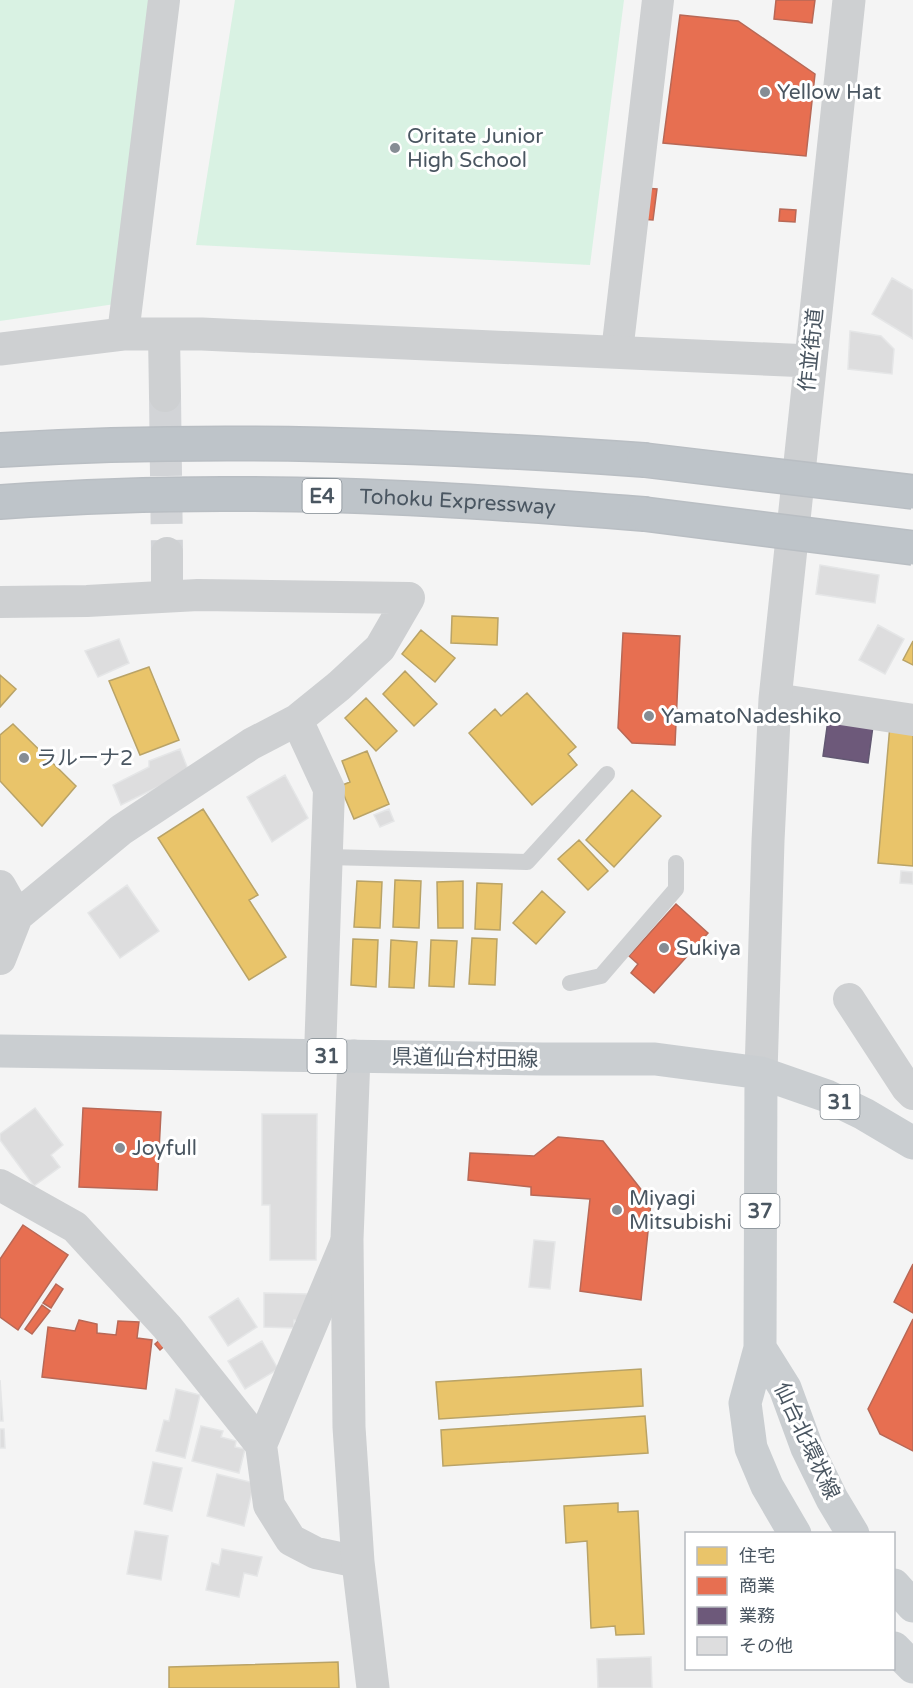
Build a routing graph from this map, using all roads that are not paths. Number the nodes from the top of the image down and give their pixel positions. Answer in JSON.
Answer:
{"nodes":[{"id":1,"x":164,"y":0,"type":"edge"},
{"id":2,"x":658,"y":0,"type":"edge"},
{"id":3,"x":849,"y":0,"type":"edge"},
{"id":4,"x":123,"y":334,"type":"junction"},
{"id":5,"x":164,"y":334,"type":"junction"},
{"id":6,"x":0,"y":349,"type":"edge"},
{"id":7,"x":617,"y":352,"type":"junction"},
{"id":8,"x":810,"y":361,"type":"junction"},
{"id":9,"x":165,"y":396,"type":"tunnel mouth"},
{"id":10,"x":0,"y":450,"type":"edge"},
{"id":11,"x":913,"y":492,"type":"edge"},
{"id":12,"x":0,"y":502,"type":"edge"},
{"id":13,"x":913,"y":548,"type":"edge"},
{"id":14,"x":167,"y":553,"type":"tunnel mouth"},
{"id":15,"x":167,"y":596,"type":"junction"},
{"id":16,"x":0,"y":602,"type":"edge"},
{"id":17,"x":775,"y":699,"type":"junction"},
{"id":18,"x":297,"y":720,"type":"junction"},
{"id":19,"x":913,"y":720,"type":"edge"},
{"id":20,"x":607,"y":774,"type":"dead end"},
{"id":21,"x":327,"y":856,"type":"junction"},
{"id":22,"x":676,"y":863,"type":"dead end"},
{"id":23,"x":0,"y":886,"type":"edge"},
{"id":24,"x":17,"y":916,"type":"junction"},
{"id":25,"x":0,"y":959,"type":"edge"},
{"id":26,"x":570,"y":984,"type":"dead end"},
{"id":27,"x":849,"y":999,"type":"dead end"},
{"id":28,"x":0,"y":1050,"type":"edge"},
{"id":29,"x":320,"y":1055,"type":"junction"},
{"id":30,"x":354,"y":1056,"type":"junction"},
{"id":31,"x":761,"y":1073,"type":"junction"},
{"id":32,"x":913,"y":1094,"type":"edge"},
{"id":33,"x":913,"y":1143,"type":"edge"},
{"id":34,"x":0,"y":1185,"type":"edge"},
{"id":35,"x":347,"y":1239,"type":"junction"},
{"id":36,"x":760,"y":1348,"type":"junction"},
{"id":37,"x":261,"y":1445,"type":"junction"},
{"id":38,"x":794,"y":1532,"type":"edge"},
{"id":39,"x":852,"y":1532,"type":"edge"},
{"id":40,"x":358,"y":1562,"type":"junction"},
{"id":41,"x":895,"y":1586,"type":"edge"},
{"id":42,"x":913,"y":1606,"type":"edge"},
{"id":43,"x":895,"y":1649,"type":"edge"},
{"id":44,"x":913,"y":1667,"type":"edge"},
{"id":45,"x":374,"y":1688,"type":"edge"}],
"edges":[{"from":1,"to":4,"type":"street"},
{"from":2,"to":7,"type":"street"},
{"from":3,"to":8,"type":"street","name":"作並街道"},
{"from":4,"to":5,"type":"street"},
{"from":4,"to":6,"type":"street"},
{"from":5,"to":7,"type":"street"},
{"from":5,"to":9,"type":"street"},
{"from":7,"to":8,"type":"street"},
{"from":8,"to":17,"type":"street","name":"作並街道"},
{"from":10,"to":11,"type":"highway","bridge":true},
{"from":12,"to":13,"type":"highway","name":"Tohoku Expressway","number":"E4","bridge":true},
{"from":14,"to":15,"type":"street"},
{"from":15,"to":16,"type":"street"},
{"from":15,"to":18,"type":"street"},
{"from":17,"to":19,"type":"street"},
{"from":17,"to":31,"type":"street","name":"作並街道"},
{"from":18,"to":21,"type":"street"},
{"from":18,"to":24,"type":"street"},
{"from":20,"to":21,"type":"lane"},
{"from":21,"to":29,"type":"street"},
{"from":22,"to":26,"type":"lane"},
{"from":23,"to":24,"type":"street"},
{"from":24,"to":25,"type":"street"},
{"from":27,"to":32,"type":"street"},
{"from":28,"to":29,"type":"main road","name":"県道仙台村田線","number":"31"},
{"from":29,"to":30,"type":"main road","name":"県道仙台村田線","number":"31"},
{"from":30,"to":31,"type":"main road","name":"県道仙台村田線","number":"31"},
{"from":30,"to":35,"type":"street"},
{"from":31,"to":33,"type":"main road","name":"県道仙台村田線","number":"31"},
{"from":31,"to":36,"type":"main road","name":"仙台北環状線","number":"37"},
{"from":34,"to":37,"type":"street"},
{"from":35,"to":37,"type":"street"},
{"from":35,"to":40,"type":"street"},
{"from":36,"to":38,"type":"main road","name":"仙台北環状線","number":"37"},
{"from":36,"to":39,"type":"main road","name":"仙台北環状線"},
{"from":37,"to":40,"type":"street"},
{"from":40,"to":45,"type":"street"},
{"from":41,"to":42,"type":"main road"},
{"from":43,"to":44,"type":"main road"}]}
